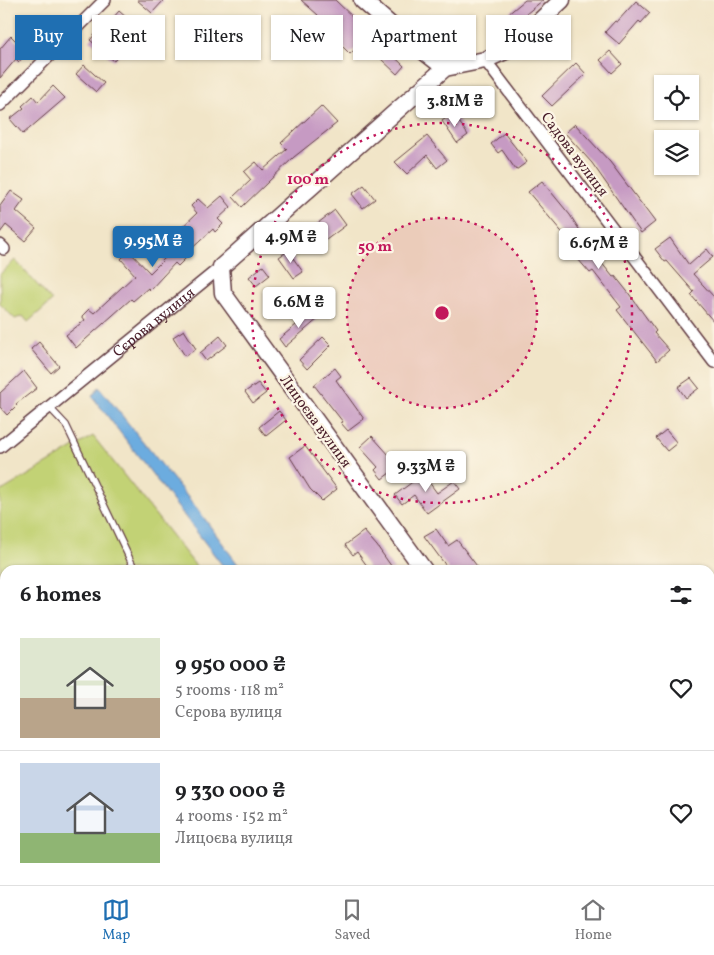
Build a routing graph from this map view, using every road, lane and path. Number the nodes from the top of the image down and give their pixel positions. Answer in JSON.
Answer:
{"nodes":[{"id":1,"x":105,"y":0,"type":"edge"},
{"id":2,"x":362,"y":0,"type":"edge"},
{"id":3,"x":562,"y":0,"type":"edge"},
{"id":4,"x":485,"y":60,"type":"junction"},
{"id":5,"x":445,"y":68,"type":"junction"},
{"id":6,"x":0,"y":105,"type":"edge"},
{"id":7,"x":221,"y":267,"type":"junction"},
{"id":8,"x":714,"y":362,"type":"edge"},
{"id":9,"x":49,"y":407,"type":"junction"},
{"id":10,"x":0,"y":447,"type":"edge"},
{"id":11,"x":133,"y":565,"type":"edge"},
{"id":12,"x":420,"y":565,"type":"edge"}],
"edges":[{"from":1,"to":6,"type":"street"},
{"from":2,"to":5,"type":"street"},
{"from":3,"to":4,"type":"street"},
{"from":4,"to":5,"type":"street"},
{"from":4,"to":8,"type":"street","name":"Садова вулиця"},
{"from":5,"to":7,"type":"street","name":"Сєрова вулиця"},
{"from":7,"to":9,"type":"street","name":"Сєрова вулиця"},
{"from":7,"to":12,"type":"street","name":"Лицоєва вулиця"},
{"from":9,"to":10,"type":"street","name":"Сєрова вулиця"},
{"from":9,"to":11,"type":"lane"}]}
